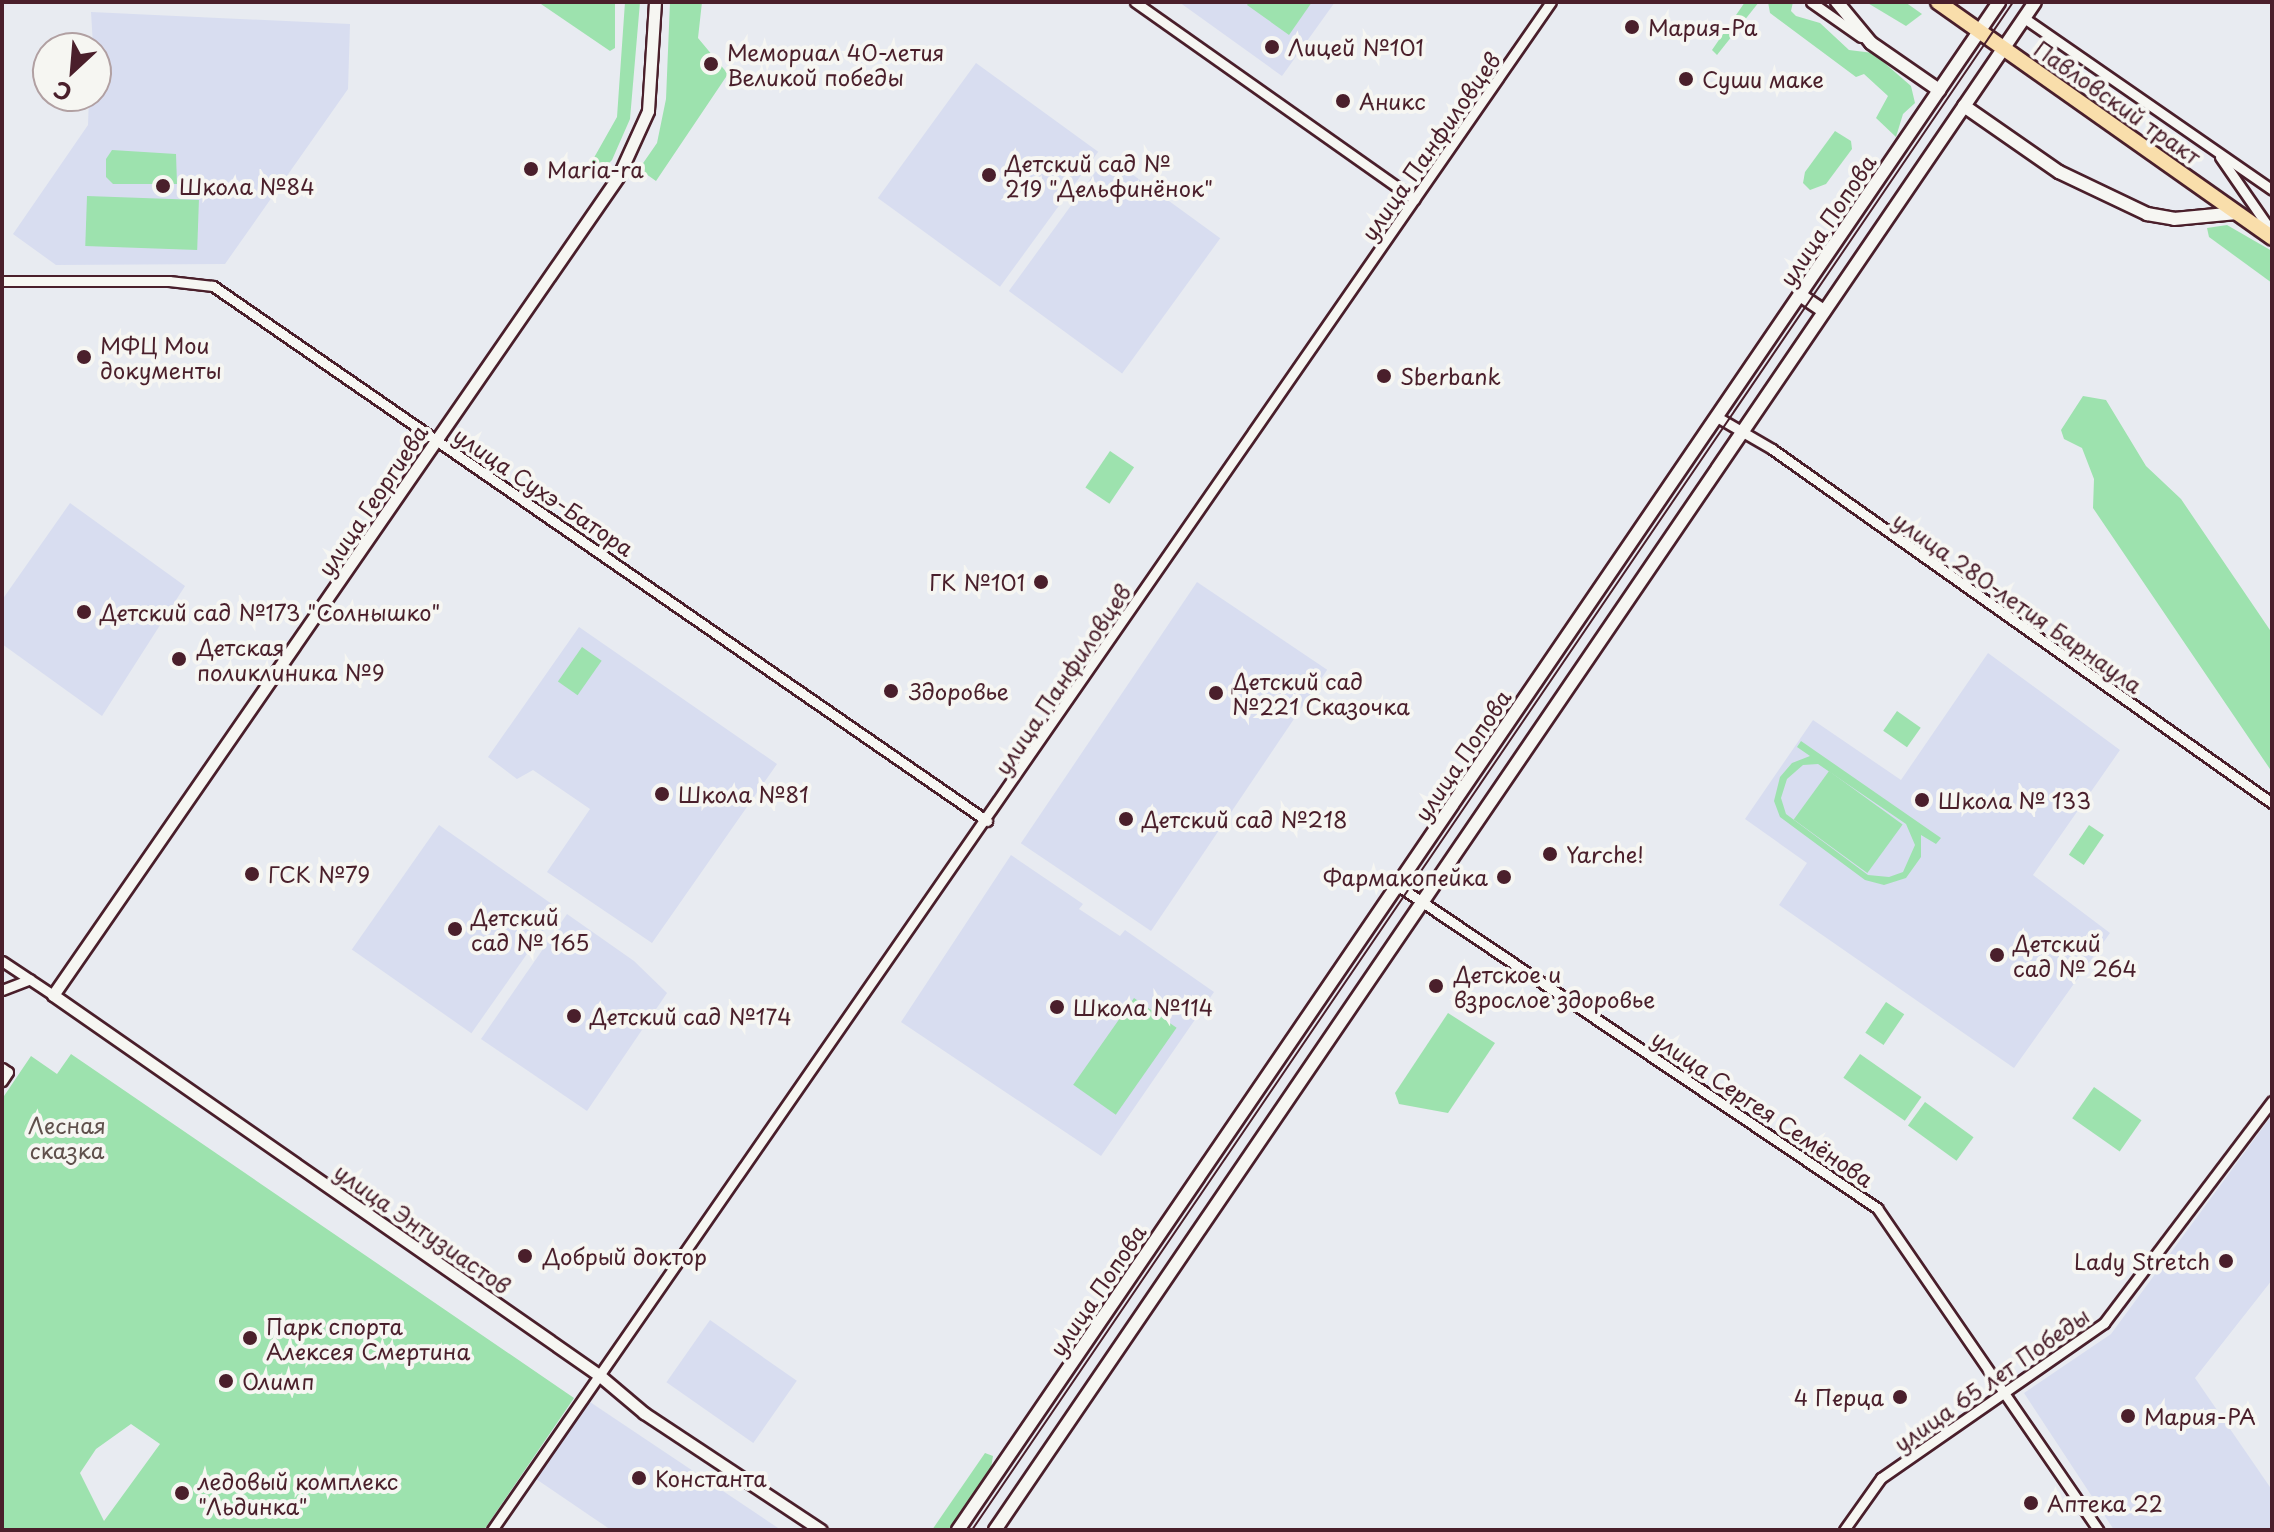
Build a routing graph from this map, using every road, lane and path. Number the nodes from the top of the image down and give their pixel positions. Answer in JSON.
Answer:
{"nodes":[{"id":1,"x":655,"y":2,"type":"edge"},
{"id":2,"x":1135,"y":2,"type":"edge"},
{"id":3,"x":1551,"y":2,"type":"edge"},
{"id":4,"x":1811,"y":2,"type":"edge"},
{"id":5,"x":1837,"y":2,"type":"edge"},
{"id":6,"x":1938,"y":2,"type":"edge"},
{"id":7,"x":1999,"y":2,"type":"edge"},
{"id":8,"x":2035,"y":2,"type":"edge"},
{"id":9,"x":2024,"y":18,"type":"junction"},
{"id":10,"x":1979,"y":31,"type":"junction"},
{"id":11,"x":1871,"y":43,"type":"junction"},
{"id":12,"x":2004,"y":48,"type":"junction"},
{"id":13,"x":1939,"y":90,"type":"junction"},
{"id":14,"x":1964,"y":106,"type":"junction"},
{"id":15,"x":2216,"y":151,"type":"junction"},
{"id":16,"x":2272,"y":190,"type":"edge"},
{"id":17,"x":1414,"y":199,"type":"junction"},
{"id":18,"x":2237,"y":213,"type":"junction"},
{"id":19,"x":2272,"y":235,"type":"edge"},
{"id":20,"x":2,"y":281,"type":"edge"},
{"id":21,"x":1800,"y":295,"type":"junction"},
{"id":22,"x":1824,"y":311,"type":"junction"},
{"id":23,"x":1717,"y":417,"type":"junction"},
{"id":24,"x":1744,"y":430,"type":"junction"},
{"id":25,"x":437,"y":440,"type":"junction"},
{"id":26,"x":2272,"y":803,"type":"edge"},
{"id":27,"x":987,"y":821,"type":"junction"},
{"id":28,"x":1397,"y":885,"type":"junction"},
{"id":29,"x":1422,"y":902,"type":"junction"},
{"id":30,"x":2,"y":961,"type":"edge"},
{"id":31,"x":30,"y":979,"type":"junction"},
{"id":32,"x":2,"y":990,"type":"edge"},
{"id":33,"x":53,"y":995,"type":"junction"},
{"id":34,"x":2,"y":1068,"type":"edge"},
{"id":35,"x":2,"y":1081,"type":"edge"},
{"id":36,"x":2272,"y":1101,"type":"edge"},
{"id":37,"x":599,"y":1375,"type":"junction"},
{"id":38,"x":2007,"y":1392,"type":"junction"},
{"id":39,"x":492,"y":1530,"type":"edge"},
{"id":40,"x":821,"y":1530,"type":"edge"},
{"id":41,"x":958,"y":1530,"type":"edge"},
{"id":42,"x":995,"y":1530,"type":"edge"},
{"id":43,"x":1844,"y":1530,"type":"edge"},
{"id":44,"x":2098,"y":1530,"type":"edge"}],
"edges":[{"from":1,"to":25,"type":"street","name":"улица Георгиева"},
{"from":2,"to":17,"type":"street"},
{"from":3,"to":17,"type":"street","name":"улица Панфиловцев"},
{"from":4,"to":11,"type":"street"},
{"from":5,"to":11,"type":"main road"},
{"from":6,"to":10,"type":"main road","name":"Павловский тракт"},
{"from":7,"to":10,"type":"main road","name":"улица Попова"},
{"from":8,"to":9,"type":"main road"},
{"from":9,"to":12,"type":"main road"},
{"from":9,"to":15,"type":"street"},
{"from":10,"to":12,"type":"main road","name":"Павловский тракт"},
{"from":10,"to":13,"type":"main road","name":"улица Попова"},
{"from":11,"to":13,"type":"main road"},
{"from":12,"to":14,"type":"main road"},
{"from":12,"to":18,"type":"main road","name":"Павловский тракт"},
{"from":13,"to":21,"type":"main road","name":"улица Попова"},
{"from":14,"to":18,"type":"main road"},
{"from":14,"to":22,"type":"main road"},
{"from":15,"to":16,"type":"street"},
{"from":15,"to":19,"type":"street"},
{"from":17,"to":27,"type":"street","name":"улица Панфиловцев"},
{"from":18,"to":19,"type":"main road","name":"Павловский тракт"},
{"from":20,"to":25,"type":"street","name":"улица Сухэ-Батора"},
{"from":21,"to":22,"type":"main road"},
{"from":21,"to":23,"type":"main road","name":"улица Попова"},
{"from":22,"to":24,"type":"main road"},
{"from":23,"to":24,"type":"street","name":"улица 280-летия Барнаула"},
{"from":23,"to":28,"type":"main road","name":"улица Попова"},
{"from":24,"to":26,"type":"street","name":"улица 280-летия Барнаула"},
{"from":24,"to":29,"type":"main road"},
{"from":25,"to":27,"type":"street","name":"улица Сухэ-Батора"},
{"from":25,"to":33,"type":"street","name":"улица Георгиева"},
{"from":27,"to":37,"type":"street","name":"улица Панфиловцев"},
{"from":28,"to":29,"type":"street","name":"улица Сергея Семёнова"},
{"from":28,"to":41,"type":"main road","name":"улица Попова"},
{"from":29,"to":38,"type":"street","name":"улица Сергея Семёнова"},
{"from":29,"to":42,"type":"main road"},
{"from":30,"to":31,"type":"street","name":"улица Энтузиастов"},
{"from":31,"to":32,"type":"street"},
{"from":31,"to":33,"type":"street","name":"улица Энтузиастов"},
{"from":33,"to":37,"type":"street","name":"улица Энтузиастов"},
{"from":34,"to":35,"type":"street"},
{"from":36,"to":38,"type":"street","name":"улица 65 лет Победы"},
{"from":37,"to":39,"type":"street","name":"улица Панфиловцев"},
{"from":37,"to":40,"type":"street","name":"улица Энтузиастов"},
{"from":38,"to":43,"type":"street","name":"улица 65 лет Победы"},
{"from":38,"to":44,"type":"street","name":"улица Сергея Семёнова"}]}
